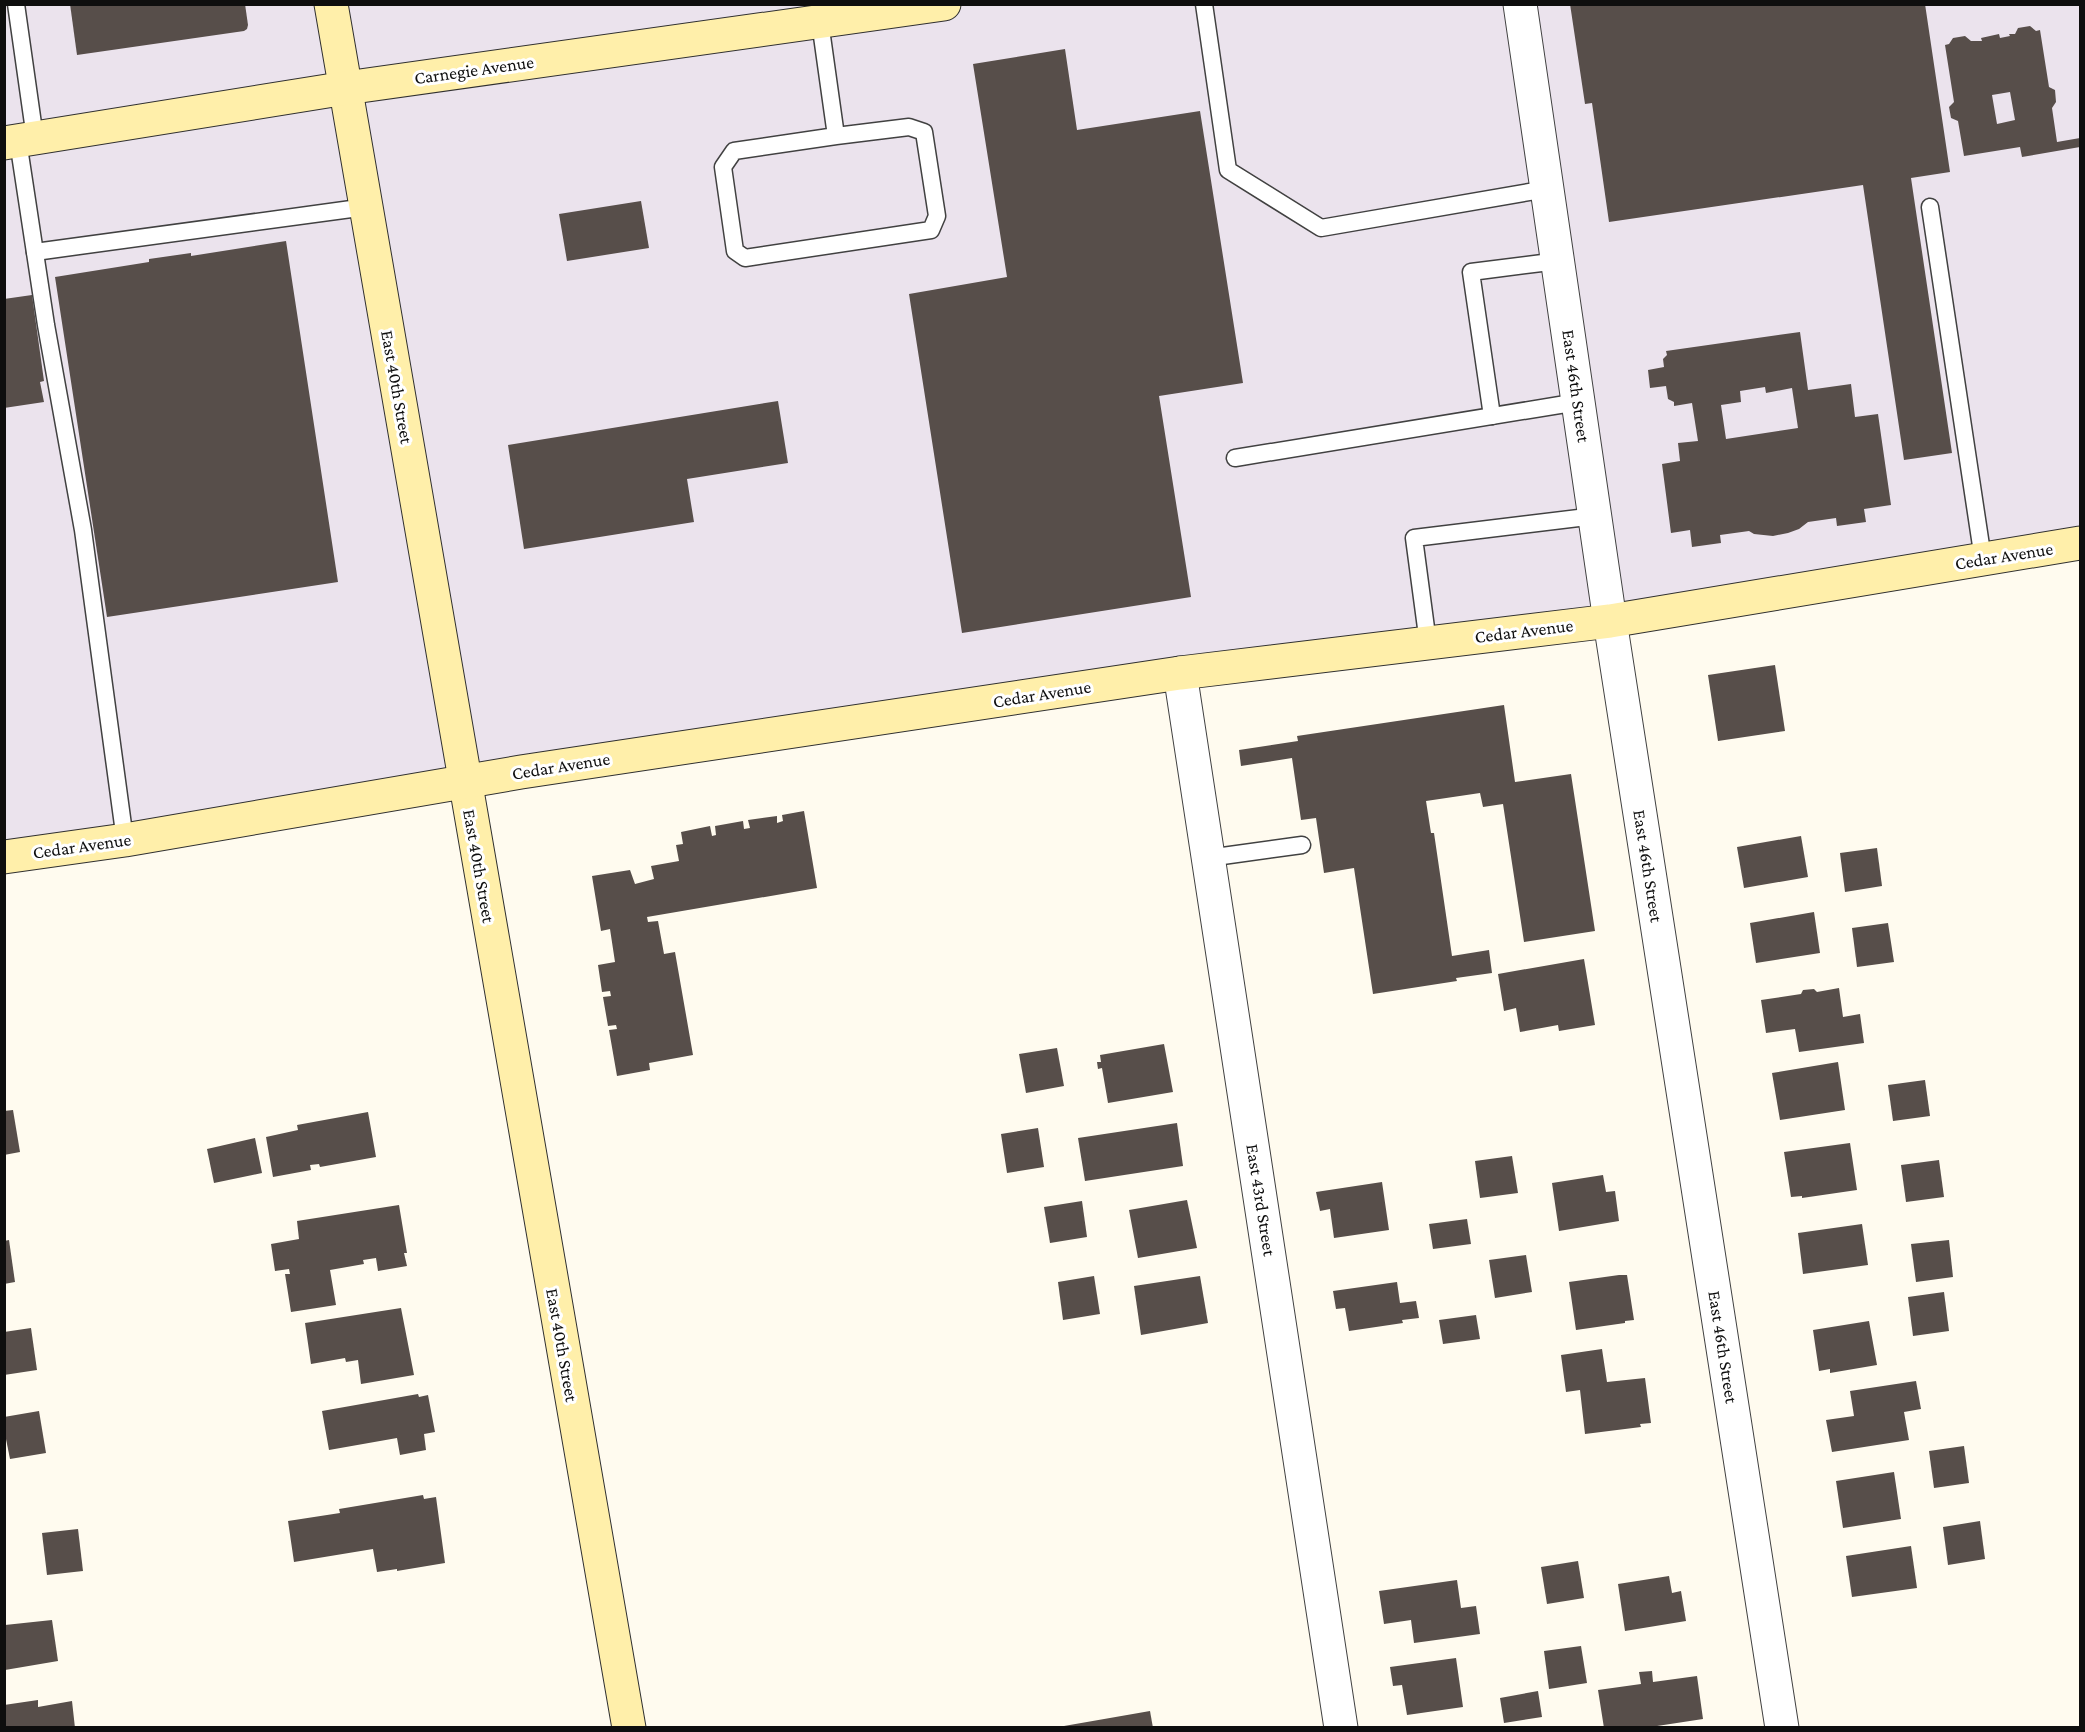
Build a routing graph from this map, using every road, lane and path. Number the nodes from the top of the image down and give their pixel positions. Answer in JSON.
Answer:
{"nodes":[{"id":1,"x":16,"y":4,"type":"edge"},
{"id":2,"x":331,"y":4,"type":"edge"},
{"id":3,"x":944,"y":4,"type":"edge"},
{"id":4,"x":1204,"y":4,"type":"edge"},
{"id":5,"x":1520,"y":4,"type":"edge"},
{"id":6,"x":820,"y":22,"type":"junction"},
{"id":7,"x":346,"y":88,"type":"junction"},
{"id":8,"x":836,"y":136,"type":"junction"},
{"id":9,"x":19,"y":140,"type":"edge"},
{"id":10,"x":1547,"y":189,"type":"junction"},
{"id":11,"x":366,"y":207,"type":"junction"},
{"id":12,"x":1930,"y":207,"type":"dead end"},
{"id":13,"x":35,"y":252,"type":"junction"},
{"id":14,"x":1558,"y":261,"type":"junction"},
{"id":15,"x":1578,"y":402,"type":"junction"},
{"id":16,"x":1492,"y":416,"type":"junction"},
{"id":17,"x":1235,"y":458,"type":"dead end"},
{"id":18,"x":1594,"y":516,"type":"junction"},
{"id":19,"x":2080,"y":543,"type":"edge"},
{"id":20,"x":1983,"y":559,"type":"junction"},
{"id":21,"x":1610,"y":621,"type":"junction"},
{"id":22,"x":1428,"y":643,"type":"junction"},
{"id":23,"x":1180,"y":673,"type":"junction"},
{"id":24,"x":465,"y":780,"type":"junction"},
{"id":25,"x":125,"y":840,"type":"junction"},
{"id":26,"x":1302,"y":845,"type":"dead end"},
{"id":27,"x":4,"y":857,"type":"edge"},
{"id":28,"x":1208,"y":858,"type":"junction"},
{"id":29,"x":629,"y":1728,"type":"edge"},
{"id":30,"x":1341,"y":1728,"type":"edge"},
{"id":31,"x":1782,"y":1728,"type":"edge"}],
"edges":[{"from":1,"to":9,"type":"lane"},
{"from":2,"to":7,"type":"street","name":"East 40th Street"},
{"from":3,"to":6,"type":"street","name":"Carnegie Avenue"},
{"from":4,"to":10,"type":"lane"},
{"from":5,"to":10,"type":"street","name":"East 46th Street"},
{"from":6,"to":7,"type":"street","name":"Carnegie Avenue"},
{"from":6,"to":8,"type":"lane"},
{"from":7,"to":9,"type":"street","name":"Carnegie Avenue"},
{"from":7,"to":11,"type":"street","name":"East 40th Street"},
{"from":8,"to":8,"type":"lane"},
{"from":9,"to":13,"type":"lane"},
{"from":10,"to":14,"type":"street","name":"East 46th Street"},
{"from":11,"to":13,"type":"lane"},
{"from":11,"to":24,"type":"street","name":"East 40th Street"},
{"from":12,"to":20,"type":"lane"},
{"from":13,"to":25,"type":"lane"},
{"from":14,"to":15,"type":"street","name":"East 46th Street"},
{"from":14,"to":16,"type":"lane"},
{"from":15,"to":16,"type":"lane"},
{"from":15,"to":18,"type":"street","name":"East 46th Street"},
{"from":16,"to":17,"type":"lane"},
{"from":18,"to":21,"type":"street","name":"East 46th Street"},
{"from":18,"to":22,"type":"lane"},
{"from":19,"to":20,"type":"street","name":"Cedar Avenue"},
{"from":20,"to":21,"type":"street","name":"Cedar Avenue"},
{"from":21,"to":22,"type":"street","name":"Cedar Avenue"},
{"from":21,"to":31,"type":"street","name":"East 46th Street"},
{"from":22,"to":23,"type":"street","name":"Cedar Avenue"},
{"from":23,"to":24,"type":"street","name":"Cedar Avenue"},
{"from":23,"to":28,"type":"street","name":"East 43rd Street"},
{"from":24,"to":25,"type":"street","name":"Cedar Avenue"},
{"from":24,"to":29,"type":"street","name":"East 40th Street"},
{"from":25,"to":27,"type":"street","name":"Cedar Avenue"},
{"from":26,"to":28,"type":"lane"},
{"from":28,"to":30,"type":"street","name":"East 43rd Street"}]}
